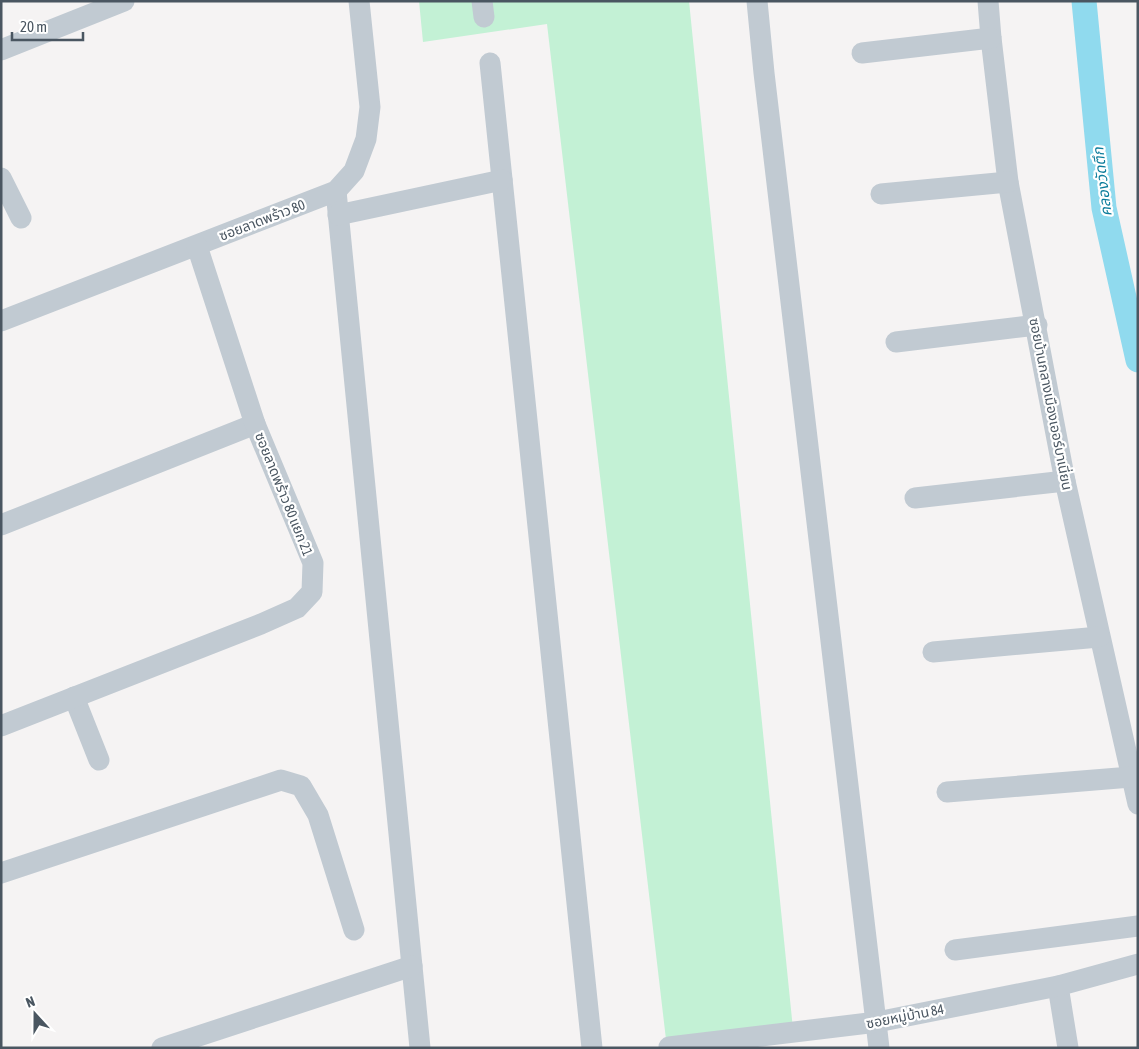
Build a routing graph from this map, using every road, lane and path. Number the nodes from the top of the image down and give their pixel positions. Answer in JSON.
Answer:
{"nodes":[{"id":1,"x":124,"y":1,"type":"edge"},
{"id":2,"x":359,"y":1,"type":"edge"},
{"id":3,"x":757,"y":1,"type":"edge"},
{"id":4,"x":988,"y":1,"type":"edge"},
{"id":5,"x":991,"y":38,"type":"junction"},
{"id":6,"x":1,"y":50,"type":"edge"},
{"id":7,"x":862,"y":53,"type":"dead end"},
{"id":8,"x":490,"y":63,"type":"dead end"},
{"id":9,"x":1,"y":178,"type":"edge"},
{"id":10,"x":502,"y":180,"type":"junction"},
{"id":11,"x":1008,"y":182,"type":"junction"},
{"id":12,"x":336,"y":191,"type":"junction"},
{"id":13,"x":881,"y":194,"type":"dead end"},
{"id":14,"x":338,"y":214,"type":"junction"},
{"id":15,"x":21,"y":218,"type":"dead end"},
{"id":16,"x":197,"y":246,"type":"junction"},
{"id":17,"x":1,"y":321,"type":"edge"},
{"id":18,"x":1037,"y":325,"type":"junction"},
{"id":19,"x":896,"y":342,"type":"dead end"},
{"id":20,"x":255,"y":424,"type":"junction"},
{"id":21,"x":1065,"y":481,"type":"junction"},
{"id":22,"x":915,"y":498,"type":"dead end"},
{"id":23,"x":1,"y":525,"type":"edge"},
{"id":24,"x":1099,"y":636,"type":"junction"},
{"id":25,"x":933,"y":652,"type":"dead end"},
{"id":26,"x":74,"y":698,"type":"junction"},
{"id":27,"x":1,"y":726,"type":"edge"},
{"id":28,"x":98,"y":760,"type":"dead end"},
{"id":29,"x":1131,"y":777,"type":"junction"},
{"id":30,"x":947,"y":792,"type":"dead end"},
{"id":31,"x":1138,"y":804,"type":"edge"},
{"id":32,"x":1,"y":873,"type":"edge"},
{"id":33,"x":1138,"y":926,"type":"edge"},
{"id":34,"x":354,"y":930,"type":"dead end"},
{"id":35,"x":955,"y":950,"type":"dead end"},
{"id":36,"x":1138,"y":964,"type":"edge"},
{"id":37,"x":412,"y":966,"type":"junction"},
{"id":38,"x":1058,"y":986,"type":"junction"},
{"id":39,"x":877,"y":1022,"type":"junction"},
{"id":40,"x":669,"y":1047,"type":"edge"},
{"id":41,"x":162,"y":1048,"type":"edge"},
{"id":42,"x":420,"y":1048,"type":"edge"},
{"id":43,"x":592,"y":1048,"type":"edge"},
{"id":44,"x":879,"y":1048,"type":"edge"},
{"id":45,"x":1068,"y":1048,"type":"edge"}],
"edges":[{"from":1,"to":6,"type":"street"},
{"from":2,"to":12,"type":"street","name":"ซอยลาดพร้าว 80"},
{"from":3,"to":39,"type":"street"},
{"from":4,"to":5,"type":"street","name":"ซอยบ้านกลางเมืองเออร์บาเนี่ยน"},
{"from":5,"to":7,"type":"street"},
{"from":5,"to":11,"type":"street","name":"ซอยบ้านกลางเมืองเออร์บาเนี่ยน"},
{"from":8,"to":10,"type":"street"},
{"from":9,"to":15,"type":"street"},
{"from":10,"to":14,"type":"street"},
{"from":10,"to":43,"type":"street"},
{"from":11,"to":13,"type":"street"},
{"from":11,"to":18,"type":"street","name":"ซอยบ้านกลางเมืองเออร์บาเนี่ยน"},
{"from":12,"to":14,"type":"street"},
{"from":12,"to":16,"type":"street","name":"ซอยลาดพร้าว 80"},
{"from":14,"to":37,"type":"street"},
{"from":16,"to":17,"type":"street","name":"ซอยลาดพร้าว 80"},
{"from":16,"to":20,"type":"street","name":"ซอยลาดพร้าว 80 แยก 21"},
{"from":18,"to":19,"type":"street"},
{"from":18,"to":21,"type":"street","name":"ซอยบ้านกลางเมืองเออร์บาเนี่ยน"},
{"from":20,"to":23,"type":"street"},
{"from":20,"to":26,"type":"street","name":"ซอยลาดพร้าว 80 แยก 21"},
{"from":21,"to":22,"type":"street"},
{"from":21,"to":24,"type":"street","name":"ซอยบ้านกลางเมืองเออร์บาเนี่ยน"},
{"from":24,"to":25,"type":"street"},
{"from":24,"to":29,"type":"street","name":"ซอยบ้านกลางเมืองเออร์บาเนี่ยน"},
{"from":26,"to":27,"type":"street","name":"ซอยลาดพร้าว 80 แยก 21"},
{"from":26,"to":28,"type":"street"},
{"from":29,"to":30,"type":"street"},
{"from":29,"to":31,"type":"street","name":"ซอยบ้านกลางเมืองเออร์บาเนี่ยน"},
{"from":32,"to":34,"type":"street"},
{"from":33,"to":35,"type":"street"},
{"from":36,"to":38,"type":"street","name":"ซอยหมู่บ้าน 84"},
{"from":37,"to":41,"type":"street"},
{"from":37,"to":42,"type":"street"},
{"from":38,"to":39,"type":"street","name":"ซอยหมู่บ้าน 84"},
{"from":38,"to":45,"type":"street"},
{"from":39,"to":40,"type":"street","name":"ซอยหมู่บ้าน 84"},
{"from":39,"to":44,"type":"street"}]}
